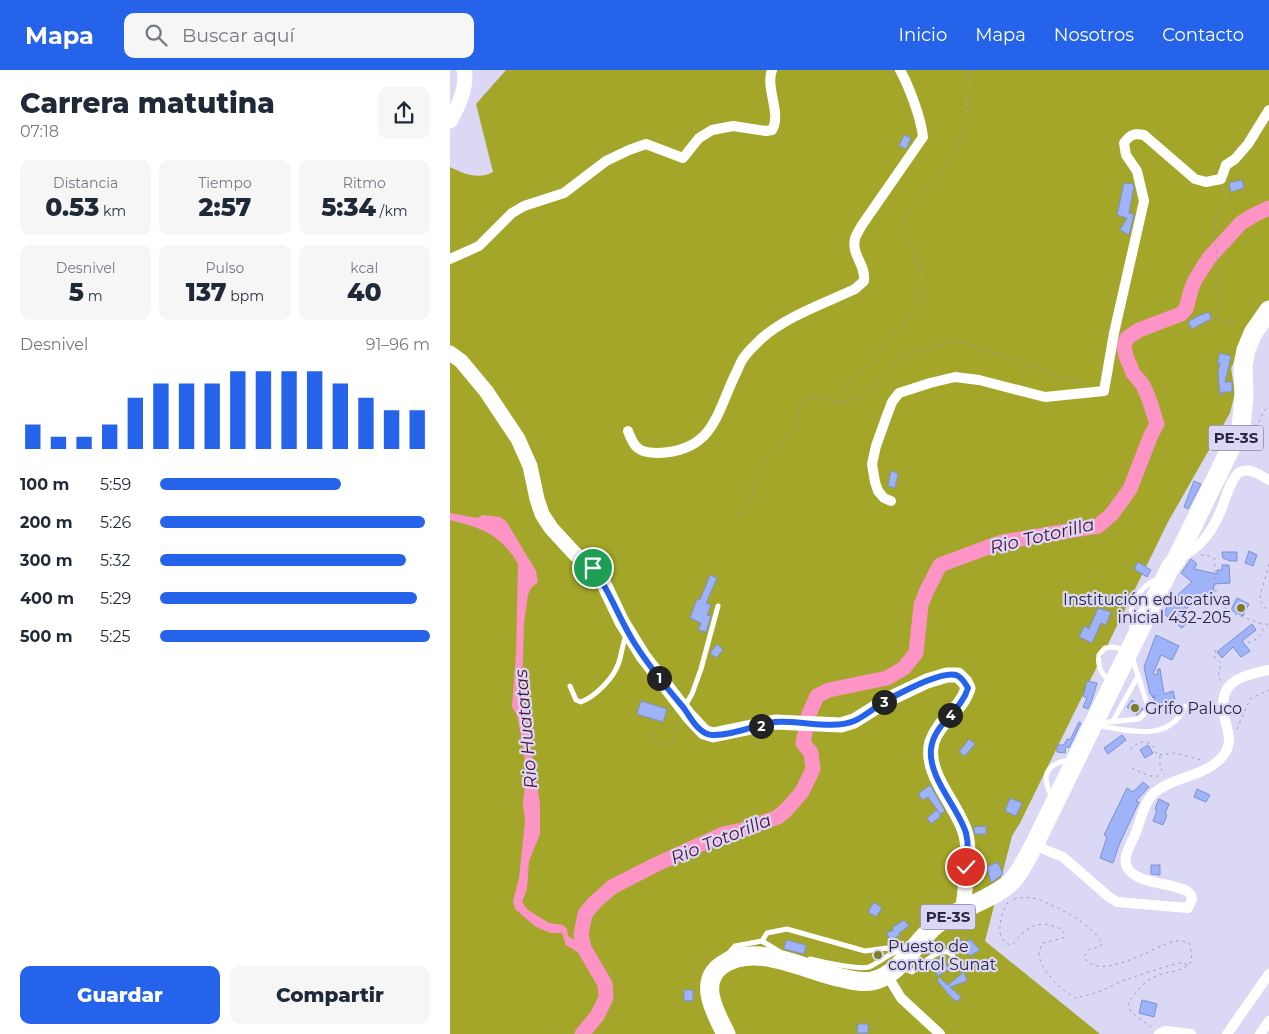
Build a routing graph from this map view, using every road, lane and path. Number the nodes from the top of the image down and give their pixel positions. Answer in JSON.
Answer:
{"nodes":[{"id":1,"x":464,"y":70,"type":"edge"},
{"id":2,"x":772,"y":70,"type":"edge"},
{"id":3,"x":900,"y":70,"type":"edge"},
{"id":4,"x":970,"y":70,"type":"edge"},
{"id":5,"x":1269,"y":110,"type":"edge"},
{"id":6,"x":450,"y":121,"type":"edge"},
{"id":7,"x":1221,"y":179,"type":"junction"},
{"id":8,"x":450,"y":259,"type":"edge"},
{"id":9,"x":1269,"y":310,"type":"edge"},
{"id":10,"x":1250,"y":339,"type":"junction"},
{"id":11,"x":450,"y":352,"type":"edge"},
{"id":12,"x":838,"y":402,"type":"dead end"},
{"id":13,"x":1269,"y":406,"type":"edge"},
{"id":14,"x":1241,"y":427,"type":"junction"},
{"id":15,"x":628,"y":431,"type":"dead end"},
{"id":16,"x":1269,"y":480,"type":"edge"},
{"id":17,"x":891,"y":501,"type":"dead end"},
{"id":18,"x":1194,"y":556,"type":"dead end"},
{"id":19,"x":1176,"y":560,"type":"junction"},
{"id":20,"x":1269,"y":564,"type":"edge"},
{"id":21,"x":718,"y":606,"type":"dead end"},
{"id":22,"x":1269,"y":612,"type":"edge"},
{"id":23,"x":1252,"y":620,"type":"junction"},
{"id":24,"x":1248,"y":623,"type":"dead end"},
{"id":25,"x":1269,"y":624,"type":"edge"},
{"id":26,"x":1263,"y":625,"type":"junction"},
{"id":27,"x":628,"y":630,"type":"junction"},
{"id":28,"x":1248,"y":643,"type":"dead end"},
{"id":29,"x":1133,"y":644,"type":"junction"},
{"id":30,"x":1216,"y":650,"type":"dead end"},
{"id":31,"x":1269,"y":670,"type":"edge"},
{"id":32,"x":1138,"y":676,"type":"junction"},
{"id":33,"x":1114,"y":683,"type":"junction"},
{"id":34,"x":570,"y":686,"type":"dead end"},
{"id":35,"x":1228,"y":686,"type":"junction"},
{"id":36,"x":1269,"y":690,"type":"edge"},
{"id":37,"x":1185,"y":706,"type":"dead end"},
{"id":38,"x":684,"y":708,"type":"junction"},
{"id":39,"x":1113,"y":721,"type":"junction"},
{"id":40,"x":1093,"y":725,"type":"junction"},
{"id":41,"x":651,"y":733,"type":"dead end"},
{"id":42,"x":1229,"y":745,"type":"junction"},
{"id":43,"x":1130,"y":748,"type":"dead end"},
{"id":44,"x":1160,"y":756,"type":"junction"},
{"id":45,"x":1217,"y":762,"type":"junction"},
{"id":46,"x":1132,"y":768,"type":"dead end"},
{"id":47,"x":1168,"y":779,"type":"junction"},
{"id":48,"x":1034,"y":844,"type":"junction"},
{"id":49,"x":963,"y":908,"type":"junction"},
{"id":50,"x":762,"y":941,"type":"junction"},
{"id":51,"x":785,"y":953,"type":"dead end"},
{"id":52,"x":801,"y":957,"type":"dead end"},
{"id":53,"x":898,"y":960,"type":"junction"},
{"id":54,"x":726,"y":962,"type":"junction"},
{"id":55,"x":1189,"y":965,"type":"junction"},
{"id":56,"x":957,"y":966,"type":"dead end"},
{"id":57,"x":1269,"y":974,"type":"edge"},
{"id":58,"x":1269,"y":1021,"type":"edge"},
{"id":59,"x":1156,"y":1032,"type":"edge"},
{"id":60,"x":726,"y":1034,"type":"edge"},
{"id":61,"x":940,"y":1034,"type":"edge"},
{"id":62,"x":1191,"y":1034,"type":"edge"},
{"id":63,"x":1227,"y":1034,"type":"edge"},
{"id":64,"x":1260,"y":1034,"type":"edge"}],
"edges":[{"from":1,"to":6,"type":"street"},
{"from":2,"to":8,"type":"street"},
{"from":3,"to":15,"type":"street"},
{"from":4,"to":12,"type":"path"},
{"from":5,"to":7,"type":"street"},
{"from":7,"to":10,"type":"path"},
{"from":7,"to":17,"type":"street"},
{"from":9,"to":10,"type":"highway","number":"PE-3S"},
{"from":10,"to":14,"type":"highway","number":"PE-3S"},
{"from":11,"to":27,"type":"street"},
{"from":13,"to":14,"type":"path"},
{"from":14,"to":19,"type":"highway","number":"PE-3S"},
{"from":16,"to":19,"type":"street"},
{"from":18,"to":23,"type":"path"},
{"from":19,"to":29,"type":"highway","number":"PE-3S"},
{"from":20,"to":22,"type":"path"},
{"from":21,"to":38,"type":"lane"},
{"from":23,"to":24,"type":"path"},
{"from":23,"to":26,"type":"path"},
{"from":25,"to":26,"type":"path"},
{"from":26,"to":28,"type":"path"},
{"from":27,"to":34,"type":"lane"},
{"from":27,"to":38,"type":"street"},
{"from":29,"to":32,"type":"lane"},
{"from":29,"to":33,"type":"highway","number":"PE-3S"},
{"from":29,"to":33,"type":"lane"},
{"from":30,"to":35,"type":"path"},
{"from":31,"to":35,"type":"street"},
{"from":32,"to":39,"type":"lane"},
{"from":32,"to":39,"type":"lane"},
{"from":33,"to":40,"type":"highway","number":"PE-3S"},
{"from":35,"to":42,"type":"street"},
{"from":36,"to":42,"type":"path"},
{"from":37,"to":40,"type":"lane"},
{"from":38,"to":41,"type":"path"},
{"from":38,"to":49,"type":"street"},
{"from":39,"to":40,"type":"lane"},
{"from":40,"to":48,"type":"highway","number":"PE-3S"},
{"from":42,"to":45,"type":"street"},
{"from":43,"to":44,"type":"path"},
{"from":44,"to":45,"type":"path"},
{"from":44,"to":47,"type":"path"},
{"from":45,"to":47,"type":"street"},
{"from":46,"to":47,"type":"path"},
{"from":47,"to":48,"type":"street"},
{"from":48,"to":49,"type":"highway","number":"PE-3S"},
{"from":49,"to":53,"type":"highway","number":"PE-3S"},
{"from":50,"to":51,"type":"lane"},
{"from":50,"to":53,"type":"lane"},
{"from":50,"to":54,"type":"lane"},
{"from":52,"to":53,"type":"lane"},
{"from":53,"to":54,"type":"highway"},
{"from":53,"to":56,"type":"lane"},
{"from":53,"to":61,"type":"street"},
{"from":54,"to":60,"type":"highway"},
{"from":55,"to":55,"type":"path"},
{"from":55,"to":59,"type":"path"},
{"from":57,"to":63,"type":"street"},
{"from":58,"to":64,"type":"street"},
{"from":59,"to":62,"type":"street"}]}
